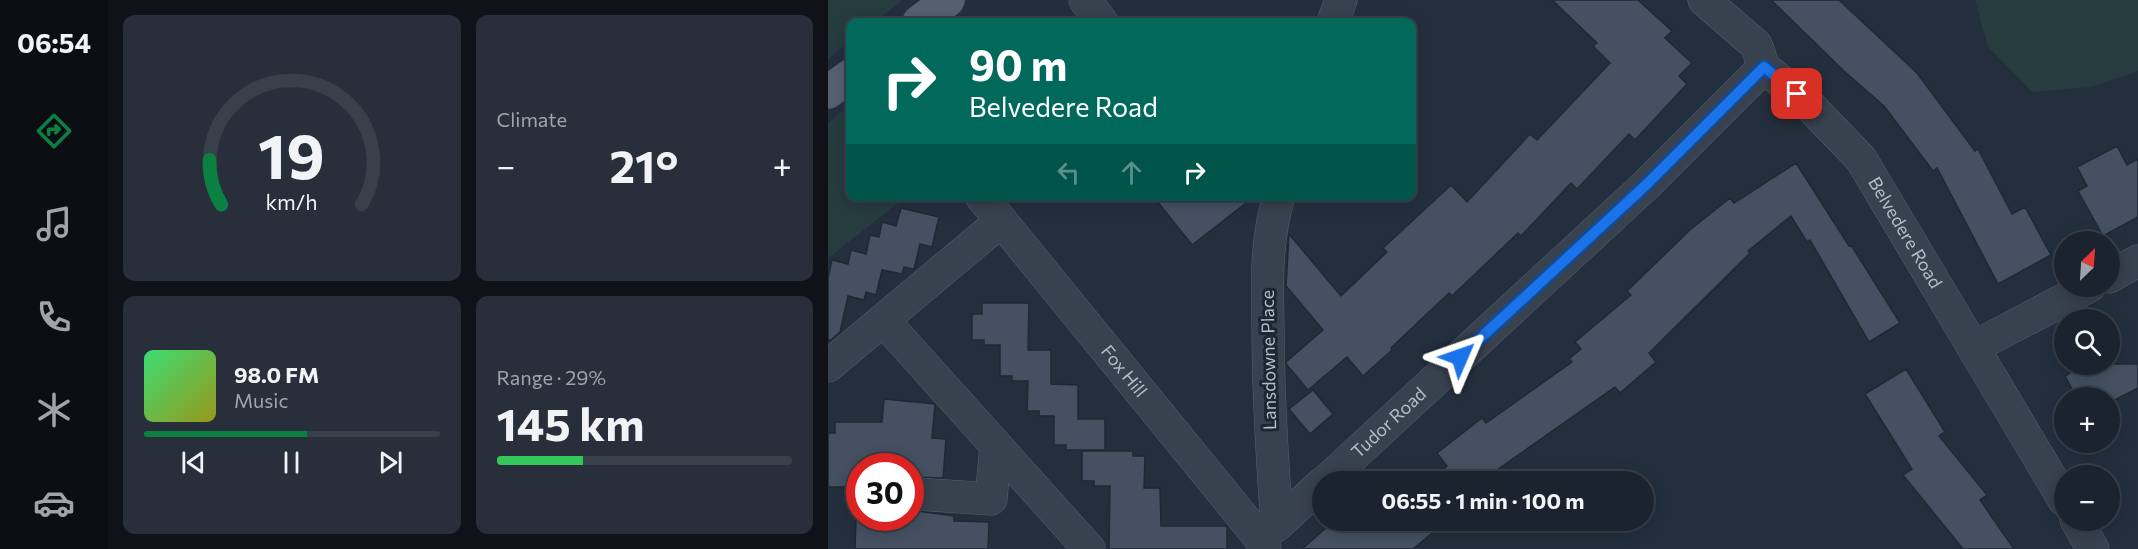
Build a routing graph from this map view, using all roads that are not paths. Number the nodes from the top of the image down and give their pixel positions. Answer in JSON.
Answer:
{"nodes":[{"id":1,"x":948,"y":0,"type":"edge"},
{"id":2,"x":1085,"y":0,"type":"edge"},
{"id":3,"x":1341,"y":0,"type":"edge"},
{"id":4,"x":1704,"y":0,"type":"edge"},
{"id":5,"x":924,"y":18,"type":"edge"},
{"id":6,"x":1099,"y":18,"type":"edge"},
{"id":7,"x":1334,"y":18,"type":"edge"},
{"id":8,"x":1764,"y":67,"type":"junction"},
{"id":9,"x":846,"y":79,"type":"edge"},
{"id":10,"x":828,"y":92,"type":"edge"},
{"id":11,"x":985,"y":201,"type":"edge"},
{"id":12,"x":1278,"y":201,"type":"edge"},
{"id":13,"x":1000,"y":222,"type":"junction"},
{"id":14,"x":2138,"y":261,"type":"edge"},
{"id":15,"x":2120,"y":271,"type":"edge"},
{"id":16,"x":2069,"y":297,"type":"edge"},
{"id":17,"x":884,"y":321,"type":"junction"},
{"id":18,"x":1974,"y":347,"type":"junction"},
{"id":19,"x":828,"y":366,"type":"edge"},
{"id":20,"x":996,"y":446,"type":"junction"},
{"id":21,"x":1336,"y":471,"type":"edge"},
{"id":22,"x":2054,"y":483,"type":"edge"},
{"id":23,"x":924,"y":494,"type":"edge"},
{"id":24,"x":1312,"y":494,"type":"edge"},
{"id":25,"x":2082,"y":531,"type":"edge"},
{"id":26,"x":1267,"y":537,"type":"edge"},
{"id":27,"x":1089,"y":549,"type":"edge"},
{"id":28,"x":2093,"y":549,"type":"edge"}],
"edges":[{"from":1,"to":5,"type":"main road"},
{"from":2,"to":6,"type":"street"},
{"from":3,"to":7,"type":"street"},
{"from":4,"to":8,"type":"street","name":"Belvedere Road"},
{"from":8,"to":18,"type":"street","name":"Belvedere Road"},
{"from":8,"to":21,"type":"street","name":"Tudor Road"},
{"from":9,"to":10,"type":"main road"},
{"from":11,"to":13,"type":"street","name":"Fox Hill"},
{"from":12,"to":26,"type":"street","name":"Lansdowne Place"},
{"from":13,"to":17,"type":"street"},
{"from":13,"to":26,"type":"street","name":"Fox Hill"},
{"from":14,"to":15,"type":"street"},
{"from":16,"to":18,"type":"street"},
{"from":17,"to":19,"type":"street"},
{"from":17,"to":20,"type":"street"},
{"from":18,"to":22,"type":"street","name":"Belvedere Road"},
{"from":20,"to":23,"type":"street"},
{"from":20,"to":27,"type":"street"},
{"from":24,"to":26,"type":"street","name":"Tudor Road"},
{"from":25,"to":28,"type":"street"}]}
